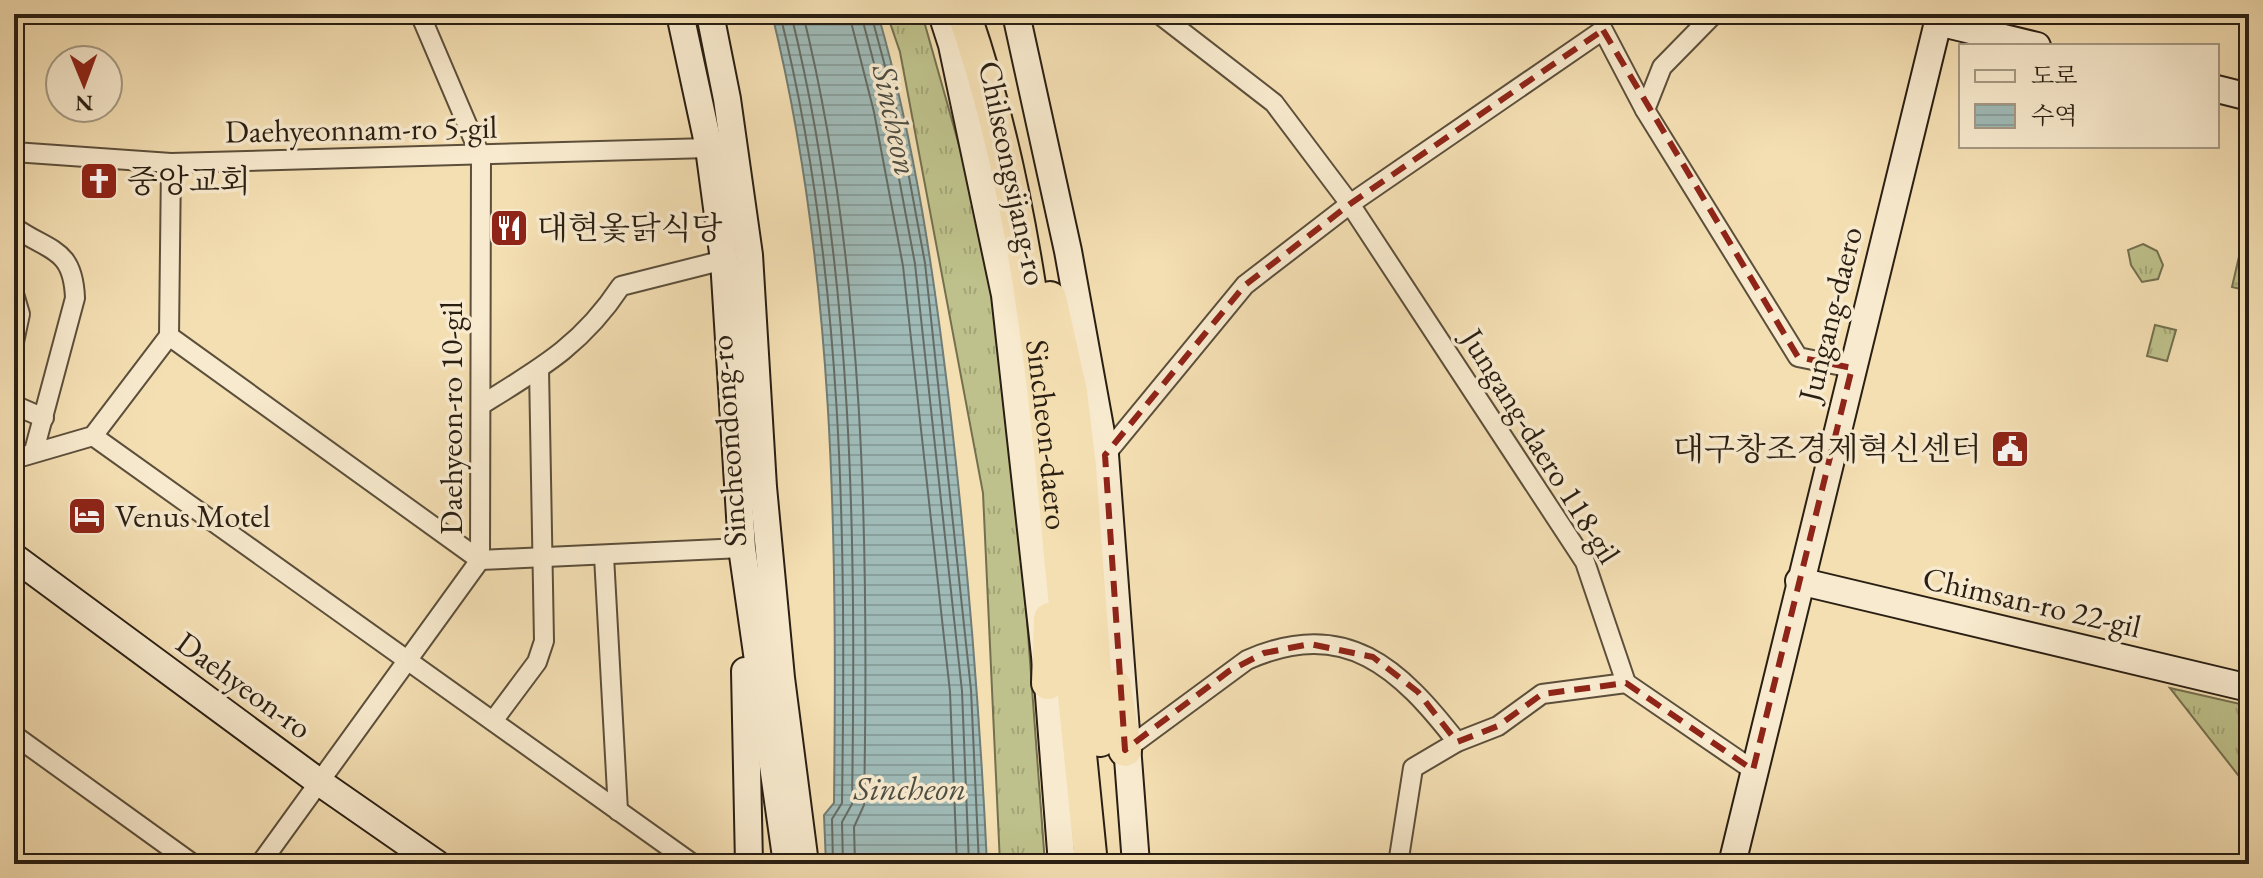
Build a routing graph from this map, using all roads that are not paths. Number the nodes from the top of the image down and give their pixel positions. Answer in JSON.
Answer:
{"nodes":[{"id":1,"x":420,"y":14,"type":"edge"},
{"id":2,"x":680,"y":14,"type":"edge"},
{"id":3,"x":710,"y":14,"type":"edge"},
{"id":4,"x":942,"y":14,"type":"edge"},
{"id":5,"x":964,"y":14,"type":"edge"},
{"id":6,"x":1159,"y":14,"type":"edge"},
{"id":7,"x":1714,"y":14,"type":"edge"},
{"id":8,"x":1009,"y":15,"type":"edge"},
{"id":9,"x":1939,"y":18,"type":"edge"},
{"id":10,"x":2030,"y":44,"type":"edge"},
{"id":11,"x":2219,"y":90,"type":"edge"},
{"id":12,"x":2249,"y":97,"type":"edge"},
{"id":13,"x":1645,"y":110,"type":"junction"},
{"id":14,"x":709,"y":148,"type":"junction"},
{"id":15,"x":14,"y":152,"type":"edge"},
{"id":16,"x":481,"y":157,"type":"junction"},
{"id":17,"x":171,"y":163,"type":"junction"},
{"id":18,"x":1350,"y":204,"type":"junction"},
{"id":19,"x":14,"y":227,"type":"edge"},
{"id":20,"x":724,"y":260,"type":"junction"},
{"id":21,"x":14,"y":294,"type":"edge"},
{"id":22,"x":169,"y":336,"type":"junction"},
{"id":23,"x":14,"y":342,"type":"edge"},
{"id":24,"x":1852,"y":368,"type":"junction"},
{"id":25,"x":539,"y":369,"type":"junction"},
{"id":26,"x":1044,"y":392,"type":"junction"},
{"id":27,"x":14,"y":405,"type":"edge"},
{"id":28,"x":481,"y":405,"type":"junction"},
{"id":29,"x":44,"y":418,"type":"junction"},
{"id":30,"x":93,"y":436,"type":"junction"},
{"id":31,"x":34,"y":451,"type":"junction"},
{"id":32,"x":14,"y":459,"type":"edge"},
{"id":33,"x":1080,"y":467,"type":"junction"},
{"id":34,"x":742,"y":548,"type":"junction"},
{"id":35,"x":604,"y":556,"type":"junction"},
{"id":36,"x":14,"y":557,"type":"edge"},
{"id":37,"x":541,"y":558,"type":"junction"},
{"id":38,"x":480,"y":560,"type":"junction"},
{"id":39,"x":1799,"y":581,"type":"junction"},
{"id":40,"x":407,"y":661,"type":"junction"},
{"id":41,"x":1048,"y":683,"type":"junction"},
{"id":42,"x":1626,"y":683,"type":"junction"},
{"id":43,"x":2249,"y":688,"type":"edge"},
{"id":44,"x":493,"y":721,"type":"junction"},
{"id":45,"x":14,"y":735,"type":"edge"},
{"id":46,"x":1457,"y":742,"type":"junction"},
{"id":47,"x":1125,"y":750,"type":"junction"},
{"id":48,"x":1753,"y":770,"type":"junction"},
{"id":49,"x":319,"y":782,"type":"junction"},
{"id":50,"x":618,"y":811,"type":"junction"},
{"id":51,"x":193,"y":864,"type":"edge"},
{"id":52,"x":260,"y":864,"type":"edge"},
{"id":53,"x":437,"y":864,"type":"edge"},
{"id":54,"x":693,"y":864,"type":"edge"},
{"id":55,"x":749,"y":864,"type":"edge"},
{"id":56,"x":787,"y":864,"type":"edge"},
{"id":57,"x":805,"y":864,"type":"edge"},
{"id":58,"x":1062,"y":864,"type":"edge"},
{"id":59,"x":1091,"y":864,"type":"edge"},
{"id":60,"x":1109,"y":864,"type":"edge"},
{"id":61,"x":1136,"y":864,"type":"edge"},
{"id":62,"x":1398,"y":864,"type":"edge"},
{"id":63,"x":1732,"y":864,"type":"edge"}],
"edges":[{"from":1,"to":16,"type":"street","name":"Daehyeon-ro 10-gil"},
{"from":2,"to":14,"type":"main road","name":"Sincheondong-ro"},
{"from":3,"to":57,"type":"main road","name":"Sincheondong-ro"},
{"from":4,"to":26,"type":"main road","name":"Chilseongsijang-ro"},
{"from":5,"to":26,"type":"highway","name":"Sincheon-daero"},
{"from":6,"to":18,"type":"street"},
{"from":7,"to":13,"type":"street"},
{"from":8,"to":26,"type":"highway","name":"Sincheon-daero"},
{"from":8,"to":33,"type":"main road","name":"Chilseongsijang-ro"},
{"from":9,"to":10,"type":"main road"},
{"from":9,"to":24,"type":"main road","name":"Jungang-daero"},
{"from":11,"to":12,"type":"main road"},
{"from":13,"to":18,"type":"street"},
{"from":13,"to":24,"type":"street"},
{"from":14,"to":16,"type":"street","name":"Daehyeonnam-ro 5-gil"},
{"from":14,"to":20,"type":"main road","name":"Sincheondong-ro"},
{"from":15,"to":17,"type":"street","name":"Daehyeonnam-ro 5-gil"},
{"from":16,"to":17,"type":"street","name":"Daehyeonnam-ro 5-gil"},
{"from":16,"to":28,"type":"street","name":"Daehyeon-ro 10-gil"},
{"from":17,"to":22,"type":"street"},
{"from":18,"to":33,"type":"street"},
{"from":18,"to":42,"type":"street","name":"Jungang-daero 118-gil"},
{"from":19,"to":29,"type":"street"},
{"from":20,"to":25,"type":"street"},
{"from":20,"to":34,"type":"main road","name":"Sincheondong-ro"},
{"from":21,"to":23,"type":"street"},
{"from":22,"to":30,"type":"street"},
{"from":22,"to":38,"type":"street"},
{"from":24,"to":39,"type":"main road","name":"Jungang-daero"},
{"from":25,"to":28,"type":"street"},
{"from":25,"to":37,"type":"street"},
{"from":26,"to":33,"type":"highway","name":"Sincheon-daero"},
{"from":26,"to":41,"type":"main road","name":"Chilseongsijang-ro"},
{"from":27,"to":29,"type":"street"},
{"from":28,"to":38,"type":"street","name":"Daehyeon-ro 10-gil"},
{"from":29,"to":31,"type":"street"},
{"from":30,"to":31,"type":"street"},
{"from":30,"to":40,"type":"street"},
{"from":31,"to":32,"type":"street"},
{"from":33,"to":41,"type":"highway"},
{"from":33,"to":47,"type":"highway"},
{"from":33,"to":59,"type":"highway","name":"Sincheon-daero"},
{"from":33,"to":60,"type":"highway","name":"Sincheon-daero"},
{"from":34,"to":35,"type":"street"},
{"from":34,"to":55,"type":"main road"},
{"from":34,"to":56,"type":"main road","name":"Sincheondong-ro"},
{"from":35,"to":37,"type":"street"},
{"from":35,"to":50,"type":"street"},
{"from":36,"to":49,"type":"main road","name":"Daehyeon-ro"},
{"from":37,"to":38,"type":"street"},
{"from":37,"to":44,"type":"street"},
{"from":38,"to":40,"type":"street","name":"Daehyeon-ro 10-gil"},
{"from":39,"to":43,"type":"main road","name":"Chimsan-ro 22-gil"},
{"from":39,"to":48,"type":"main road","name":"Jungang-daero"},
{"from":40,"to":44,"type":"street"},
{"from":40,"to":49,"type":"street","name":"Daehyeon-ro 10-gil"},
{"from":41,"to":58,"type":"main road","name":"Chilseongsijang-ro"},
{"from":42,"to":46,"type":"street"},
{"from":42,"to":48,"type":"street"},
{"from":44,"to":50,"type":"street"},
{"from":45,"to":51,"type":"street"},
{"from":46,"to":47,"type":"street"},
{"from":46,"to":62,"type":"street"},
{"from":47,"to":61,"type":"main road"},
{"from":48,"to":63,"type":"main road","name":"Jungang-daero"},
{"from":49,"to":52,"type":"street","name":"Daehyeon-ro 10-gil"},
{"from":49,"to":53,"type":"main road","name":"Daehyeon-ro"},
{"from":50,"to":54,"type":"street"}]}
